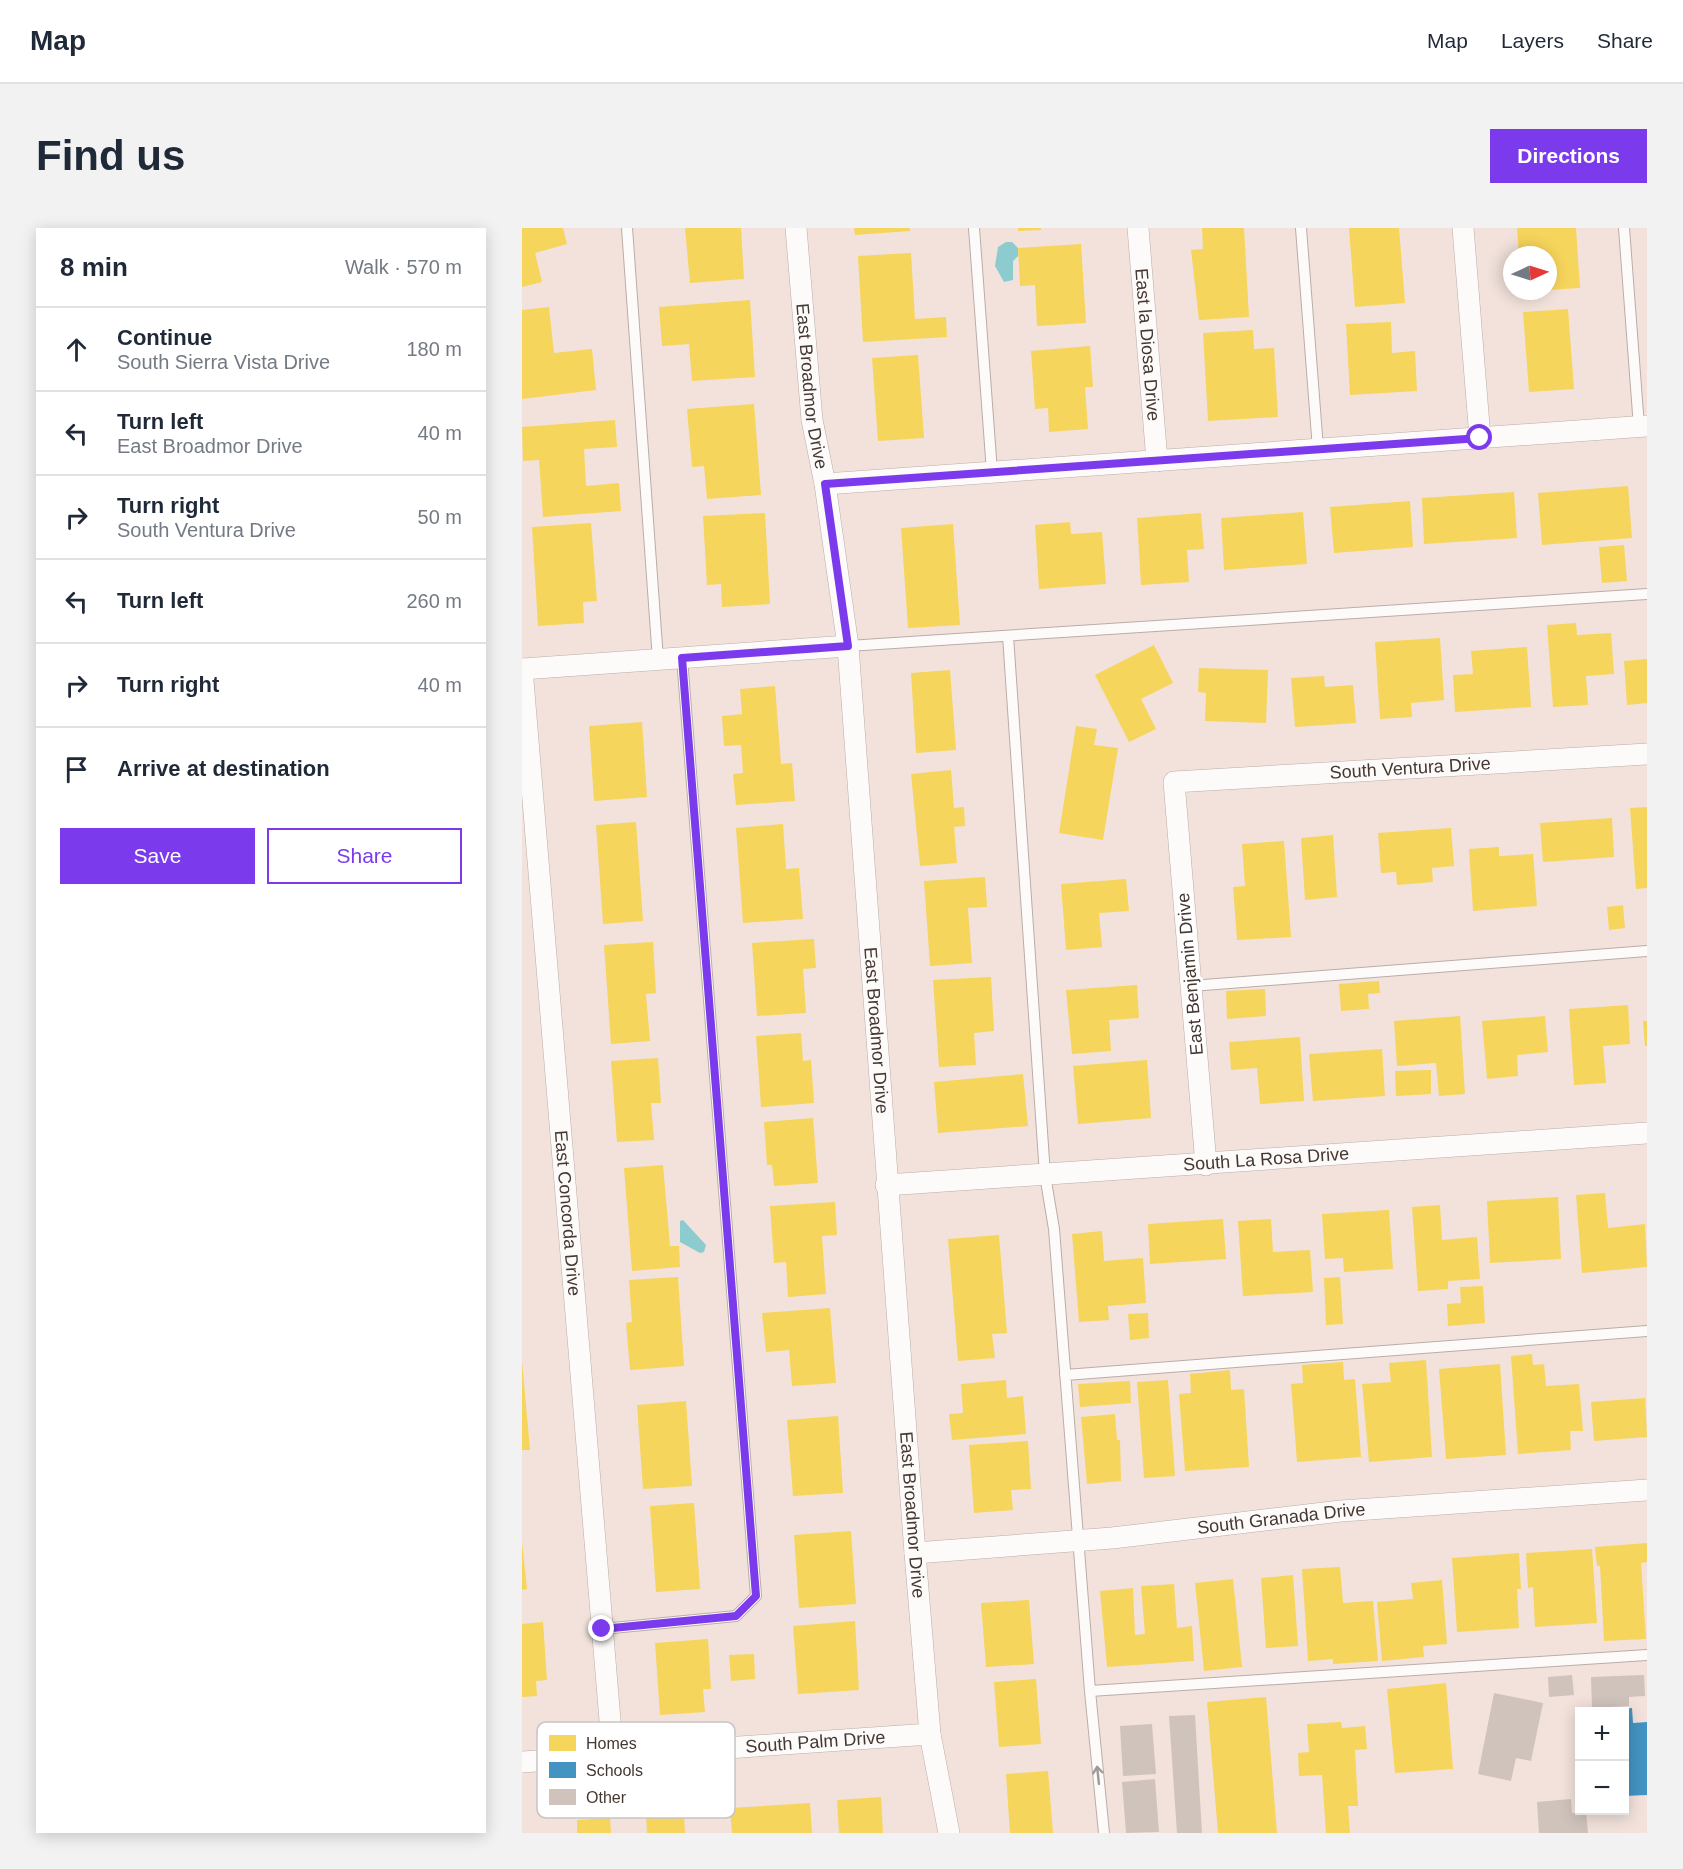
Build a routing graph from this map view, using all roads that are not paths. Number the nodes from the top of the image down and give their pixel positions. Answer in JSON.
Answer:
{"nodes":[{"id":1,"x":627,"y":228,"type":"edge"},
{"id":2,"x":796,"y":228,"type":"edge"},
{"id":3,"x":974,"y":228,"type":"edge"},
{"id":4,"x":1138,"y":228,"type":"edge"},
{"id":5,"x":1301,"y":228,"type":"edge"},
{"id":6,"x":1463,"y":228,"type":"edge"},
{"id":7,"x":1623,"y":228,"type":"edge"},
{"id":8,"x":1643,"y":427,"type":"edge"},
{"id":9,"x":1480,"y":438,"type":"junction"},
{"id":10,"x":1318,"y":449,"type":"junction"},
{"id":11,"x":1157,"y":460,"type":"junction"},
{"id":12,"x":992,"y":472,"type":"junction"},
{"id":13,"x":825,"y":484,"type":"junction"},
{"id":14,"x":1647,"y":594,"type":"edge"},
{"id":15,"x":1008,"y":636,"type":"junction"},
{"id":16,"x":848,"y":646,"type":"junction"},
{"id":17,"x":682,"y":658,"type":"junction"},
{"id":18,"x":658,"y":660,"type":"junction"},
{"id":19,"x":522,"y":669,"type":"edge"},
{"id":20,"x":1647,"y":754,"type":"edge"},
{"id":21,"x":1174,"y":782,"type":"joint"},
{"id":22,"x":1647,"y":951,"type":"edge"},
{"id":23,"x":1191,"y":986,"type":"junction"},
{"id":24,"x":1647,"y":1133,"type":"edge"},
{"id":25,"x":1206,"y":1165,"type":"junction"},
{"id":26,"x":1045,"y":1175,"type":"junction"},
{"id":27,"x":886,"y":1185,"type":"junction"},
{"id":28,"x":1647,"y":1331,"type":"edge"},
{"id":29,"x":1065,"y":1375,"type":"junction"},
{"id":30,"x":1647,"y":1490,"type":"edge"},
{"id":31,"x":1077,"y":1540,"type":"junction"},
{"id":32,"x":915,"y":1553,"type":"junction"},
{"id":33,"x":602,"y":1629,"type":"junction"},
{"id":34,"x":1647,"y":1655,"type":"edge"},
{"id":35,"x":1090,"y":1691,"type":"junction"},
{"id":36,"x":610,"y":1722,"type":"edge"},
{"id":37,"x":930,"y":1734,"type":"junction"},
{"id":38,"x":735,"y":1748,"type":"edge"},
{"id":39,"x":537,"y":1761,"type":"edge"},
{"id":40,"x":522,"y":1762,"type":"edge"},
{"id":41,"x":949,"y":1833,"type":"edge"},
{"id":42,"x":1104,"y":1833,"type":"edge"}],
"edges":[{"from":1,"to":18,"type":"lane"},
{"from":2,"to":13,"type":"street","name":"East Broadmor Drive"},
{"from":3,"to":12,"type":"lane"},
{"from":4,"to":11,"type":"street","name":"East la Diosa Drive"},
{"from":5,"to":10,"type":"lane"},
{"from":6,"to":9,"type":"street"},
{"from":7,"to":8,"type":"lane"},
{"from":8,"to":9,"type":"street"},
{"from":9,"to":10,"type":"street"},
{"from":10,"to":11,"type":"street"},
{"from":11,"to":12,"type":"street"},
{"from":12,"to":13,"type":"street"},
{"from":13,"to":16,"type":"street","name":"East Broadmor Drive"},
{"from":14,"to":15,"type":"lane"},
{"from":15,"to":16,"type":"lane"},
{"from":15,"to":26,"type":"lane"},
{"from":16,"to":17,"type":"street"},
{"from":16,"to":27,"type":"street","name":"East Broadmor Drive"},
{"from":17,"to":18,"type":"street"},
{"from":17,"to":33,"type":"lane"},
{"from":18,"to":19,"type":"street"},
{"from":19,"to":33,"type":"street","name":"East Concorda Drive"},
{"from":20,"to":21,"type":"street","name":"South Ventura Drive"},
{"from":21,"to":23,"type":"street","name":"East Benjamin Drive"},
{"from":22,"to":23,"type":"lane"},
{"from":23,"to":25,"type":"street","name":"East Benjamin Drive"},
{"from":24,"to":25,"type":"street","name":"South La Rosa Drive"},
{"from":25,"to":26,"type":"street","name":"South La Rosa Drive"},
{"from":26,"to":27,"type":"street","name":"South La Rosa Drive"},
{"from":26,"to":29,"type":"lane"},
{"from":27,"to":32,"type":"street","name":"East Broadmor Drive"},
{"from":28,"to":29,"type":"lane"},
{"from":29,"to":31,"type":"lane"},
{"from":30,"to":31,"type":"street","name":"South Granada Drive"},
{"from":31,"to":32,"type":"street","name":"South Granada Drive"},
{"from":31,"to":35,"type":"lane"},
{"from":32,"to":37,"type":"street","name":"East Broadmor Drive"},
{"from":33,"to":36,"type":"street","name":"East Concorda Drive"},
{"from":34,"to":35,"type":"lane"},
{"from":42,"to":35,"type":"lane","one_way":true},
{"from":37,"to":38,"type":"street","name":"South Palm Drive"},
{"from":37,"to":41,"type":"street","name":"East Broadmor Drive"},
{"from":39,"to":40,"type":"street","name":"South Palm Drive"}]}
